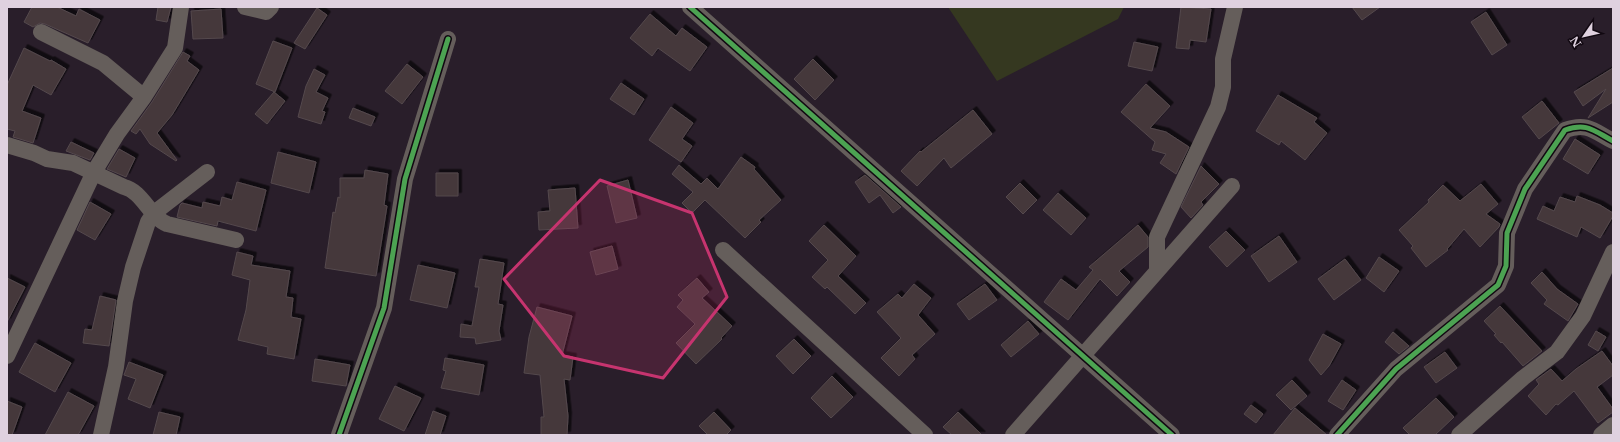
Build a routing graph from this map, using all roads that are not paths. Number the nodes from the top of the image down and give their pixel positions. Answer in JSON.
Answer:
{"nodes":[{"id":1,"x":181,"y":7,"type":"edge"},
{"id":2,"x":245,"y":7,"type":"edge"},
{"id":3,"x":271,"y":7,"type":"edge"},
{"id":4,"x":690,"y":7,"type":"edge"},
{"id":5,"x":1235,"y":7,"type":"edge"},
{"id":6,"x":41,"y":32,"type":"dead end"},
{"id":7,"x":448,"y":39,"type":"dead end"},
{"id":8,"x":144,"y":97,"type":"junction"},
{"id":9,"x":1613,"y":141,"type":"edge"},
{"id":10,"x":7,"y":145,"type":"edge"},
{"id":11,"x":94,"y":172,"type":"junction"},
{"id":12,"x":207,"y":172,"type":"dead end"},
{"id":13,"x":1232,"y":186,"type":"dead end"},
{"id":14,"x":154,"y":213,"type":"junction"},
{"id":15,"x":236,"y":240,"type":"dead end"},
{"id":16,"x":723,"y":250,"type":"dead end"},
{"id":17,"x":1613,"y":252,"type":"edge"},
{"id":18,"x":1157,"y":271,"type":"junction"},
{"id":19,"x":7,"y":356,"type":"edge"},
{"id":20,"x":1083,"y":356,"type":"junction"},
{"id":21,"x":1613,"y":425,"type":"edge"},
{"id":22,"x":101,"y":435,"type":"edge"},
{"id":23,"x":339,"y":435,"type":"edge"},
{"id":24,"x":925,"y":435,"type":"edge"},
{"id":25,"x":1013,"y":435,"type":"edge"},
{"id":26,"x":1172,"y":435,"type":"edge"},
{"id":27,"x":1337,"y":435,"type":"edge"},
{"id":28,"x":1459,"y":435,"type":"edge"},
{"id":29,"x":1601,"y":435,"type":"edge"}],
"edges":[{"from":1,"to":8,"type":"street"},
{"from":2,"to":3,"type":"street"},
{"from":4,"to":20,"type":"street"},
{"from":5,"to":18,"type":"street"},
{"from":6,"to":8,"type":"street"},
{"from":7,"to":23,"type":"street"},
{"from":8,"to":11,"type":"street"},
{"from":9,"to":27,"type":"street"},
{"from":10,"to":11,"type":"street"},
{"from":11,"to":14,"type":"street"},
{"from":11,"to":19,"type":"street"},
{"from":12,"to":14,"type":"street"},
{"from":13,"to":18,"type":"street"},
{"from":14,"to":15,"type":"street"},
{"from":14,"to":22,"type":"street"},
{"from":16,"to":24,"type":"street"},
{"from":17,"to":28,"type":"street"},
{"from":18,"to":20,"type":"street"},
{"from":20,"to":25,"type":"street"},
{"from":20,"to":26,"type":"street"},
{"from":21,"to":29,"type":"street"}]}
